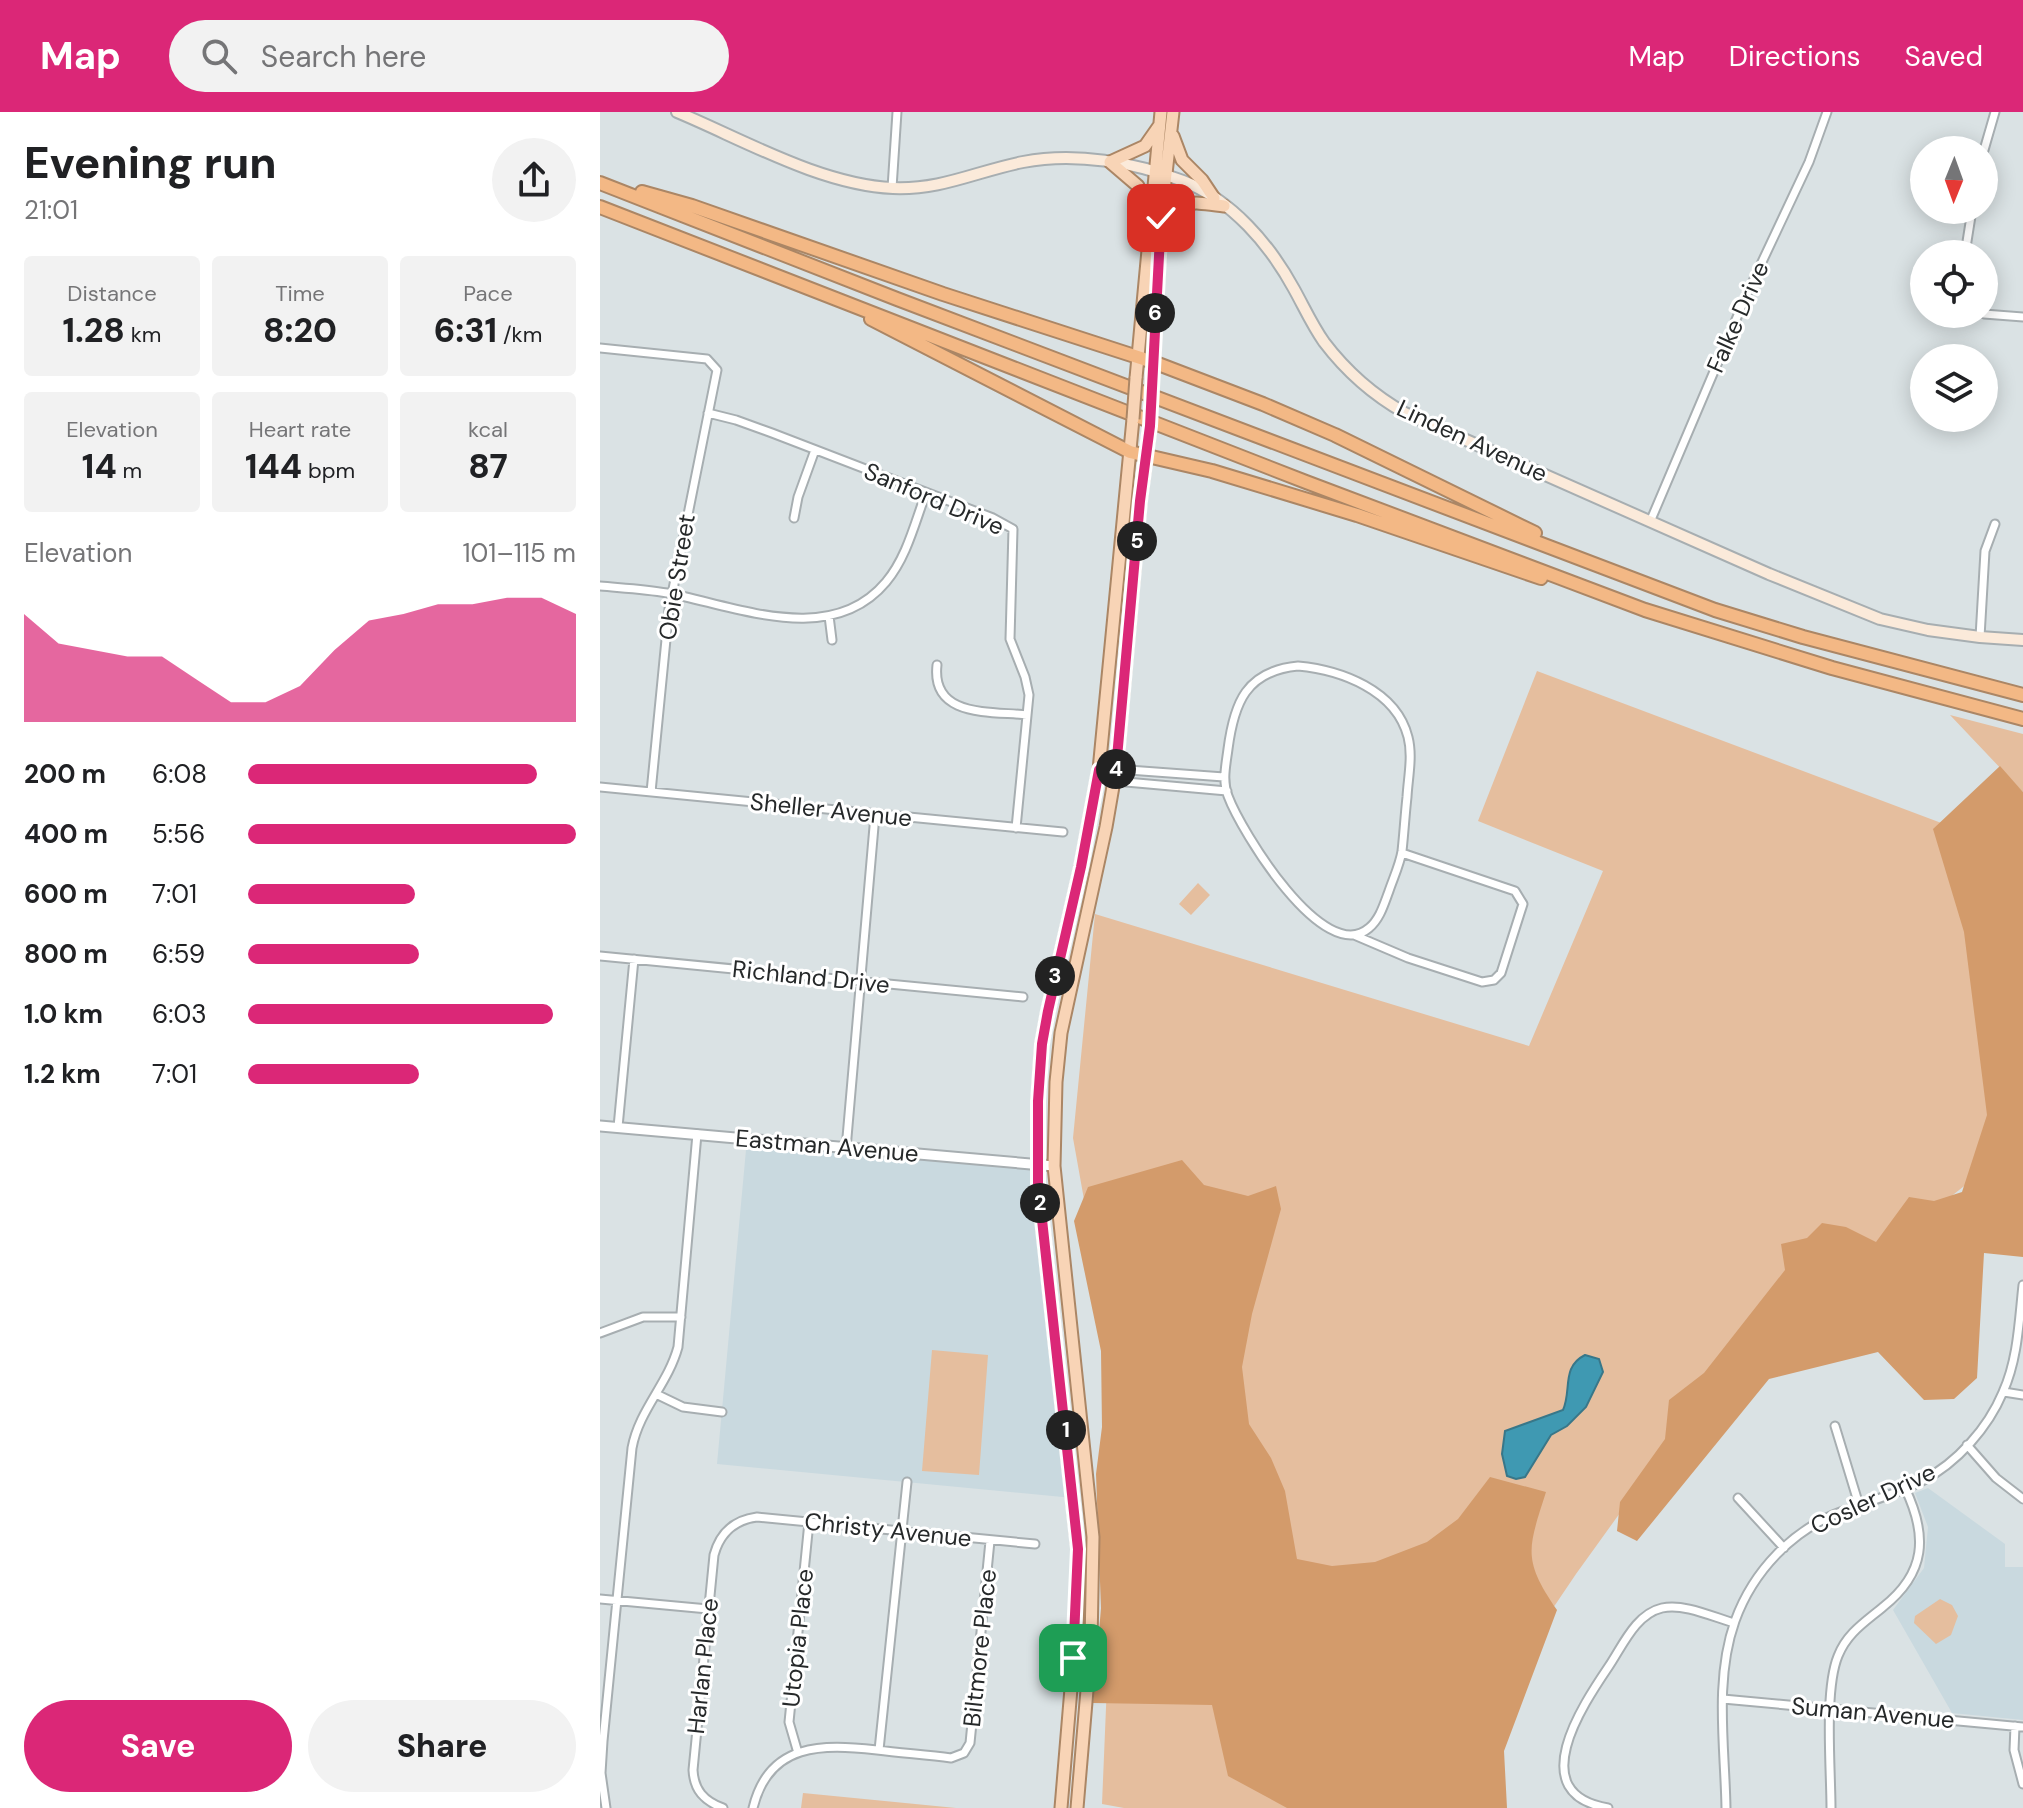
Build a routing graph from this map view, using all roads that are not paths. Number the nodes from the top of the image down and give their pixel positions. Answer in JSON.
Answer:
{"nodes":[{"id":1,"x":677,"y":112,"type":"edge"},
{"id":2,"x":897,"y":112,"type":"edge"},
{"id":3,"x":1161,"y":112,"type":"edge"},
{"id":4,"x":1173,"y":112,"type":"edge"},
{"id":5,"x":1827,"y":112,"type":"edge"},
{"id":6,"x":1995,"y":112,"type":"edge"},
{"id":7,"x":691,"y":115,"type":"edge"},
{"id":8,"x":1159,"y":126,"type":"junction"},
{"id":9,"x":1172,"y":132,"type":"junction"},
{"id":10,"x":1988,"y":136,"type":"edge"},
{"id":11,"x":1110,"y":162,"type":"junction"},
{"id":12,"x":1160,"y":175,"type":"junction"},
{"id":13,"x":600,"y":182,"type":"edge"},
{"id":14,"x":892,"y":188,"type":"junction"},
{"id":15,"x":1214,"y":198,"type":"junction"},
{"id":16,"x":1224,"y":206,"type":"junction"},
{"id":17,"x":600,"y":207,"type":"edge"},
{"id":18,"x":1150,"y":217,"type":"junction"},
{"id":19,"x":1160,"y":238,"type":"junction"},
{"id":20,"x":766,"y":271,"type":"junction"},
{"id":21,"x":1998,"y":315,"type":"edge"},
{"id":22,"x":2023,"y":317,"type":"edge"},
{"id":23,"x":600,"y":348,"type":"edge"},
{"id":24,"x":1138,"y":358,"type":"junction"},
{"id":25,"x":1153,"y":362,"type":"junction"},
{"id":26,"x":708,"y":413,"type":"junction"},
{"id":27,"x":815,"y":450,"type":"junction"},
{"id":28,"x":1130,"y":452,"type":"junction"},
{"id":29,"x":1146,"y":455,"type":"junction"},
{"id":30,"x":926,"y":493,"type":"junction"},
{"id":31,"x":794,"y":518,"type":"dead end"},
{"id":32,"x":1650,"y":522,"type":"junction"},
{"id":33,"x":1995,"y":524,"type":"dead end"},
{"id":34,"x":1584,"y":559,"type":"junction"},
{"id":35,"x":600,"y":586,"type":"edge"},
{"id":36,"x":672,"y":594,"type":"junction"},
{"id":37,"x":1645,"y":610,"type":"junction"},
{"id":38,"x":829,"y":616,"type":"junction"},
{"id":39,"x":1980,"y":637,"type":"junction"},
{"id":40,"x":832,"y":640,"type":"dead end"},
{"id":41,"x":2023,"y":640,"type":"edge"},
{"id":42,"x":937,"y":665,"type":"dead end"},
{"id":43,"x":2023,"y":695,"type":"edge"},
{"id":44,"x":1027,"y":715,"type":"junction"},
{"id":45,"x":2023,"y":719,"type":"edge"},
{"id":46,"x":1099,"y":770,"type":"junction"},
{"id":47,"x":1116,"y":773,"type":"junction"},
{"id":48,"x":1224,"y":777,"type":"junction"},
{"id":49,"x":600,"y":787,"type":"edge"},
{"id":50,"x":1227,"y":791,"type":"junction"},
{"id":51,"x":651,"y":792,"type":"junction"},
{"id":52,"x":875,"y":815,"type":"junction"},
{"id":53,"x":1016,"y":828,"type":"junction"},
{"id":54,"x":1063,"y":832,"type":"dead end"},
{"id":55,"x":1402,"y":853,"type":"junction"},
{"id":56,"x":1353,"y":935,"type":"junction"},
{"id":57,"x":600,"y":956,"type":"edge"},
{"id":58,"x":634,"y":959,"type":"junction"},
{"id":59,"x":862,"y":981,"type":"junction"},
{"id":60,"x":1023,"y":997,"type":"dead end"},
{"id":61,"x":600,"y":1126,"type":"edge"},
{"id":62,"x":618,"y":1127,"type":"junction"},
{"id":63,"x":697,"y":1134,"type":"junction"},
{"id":64,"x":846,"y":1149,"type":"junction"},
{"id":65,"x":1037,"y":1166,"type":"junction"},
{"id":66,"x":1054,"y":1166,"type":"junction"},
{"id":67,"x":2023,"y":1285,"type":"edge"},
{"id":68,"x":2022,"y":1308,"type":"edge"},
{"id":69,"x":681,"y":1317,"type":"junction"},
{"id":70,"x":600,"y":1333,"type":"edge"},
{"id":71,"x":2004,"y":1392,"type":"junction"},
{"id":72,"x":656,"y":1394,"type":"junction"},
{"id":73,"x":2023,"y":1395,"type":"edge"},
{"id":74,"x":722,"y":1412,"type":"dead end"},
{"id":75,"x":1835,"y":1426,"type":"dead end"},
{"id":76,"x":1967,"y":1445,"type":"junction"},
{"id":77,"x":907,"y":1482,"type":"dead end"},
{"id":78,"x":1905,"y":1488,"type":"junction"},
{"id":79,"x":1738,"y":1498,"type":"dead end"},
{"id":80,"x":2023,"y":1499,"type":"edge"},
{"id":81,"x":1859,"y":1505,"type":"junction"},
{"id":82,"x":741,"y":1521,"type":"joint"},
{"id":83,"x":809,"y":1522,"type":"junction"},
{"id":84,"x":901,"y":1531,"type":"junction"},
{"id":85,"x":990,"y":1541,"type":"junction"},
{"id":86,"x":1035,"y":1544,"type":"dead end"},
{"id":87,"x":1784,"y":1548,"type":"junction"},
{"id":88,"x":600,"y":1599,"type":"edge"},
{"id":89,"x":617,"y":1601,"type":"junction"},
{"id":90,"x":708,"y":1609,"type":"junction"},
{"id":91,"x":1734,"y":1623,"type":"junction"},
{"id":92,"x":1723,"y":1699,"type":"junction"},
{"id":93,"x":1831,"y":1709,"type":"junction"},
{"id":94,"x":2019,"y":1726,"type":"edge"},
{"id":95,"x":879,"y":1750,"type":"junction"},
{"id":96,"x":798,"y":1753,"type":"junction"},
{"id":97,"x":2023,"y":1784,"type":"edge"},
{"id":98,"x":606,"y":1808,"type":"edge"},
{"id":99,"x":723,"y":1808,"type":"edge"},
{"id":100,"x":753,"y":1808,"type":"edge"},
{"id":101,"x":1061,"y":1808,"type":"edge"},
{"id":102,"x":1077,"y":1808,"type":"edge"},
{"id":103,"x":1608,"y":1808,"type":"edge"},
{"id":104,"x":1726,"y":1808,"type":"edge"},
{"id":105,"x":1831,"y":1808,"type":"edge"}],
"edges":[{"from":1,"to":7,"type":"main road","name":"Linden Avenue"},
{"from":2,"to":14,"type":"street"},
{"from":3,"to":8,"type":"main road"},
{"from":4,"to":9,"type":"main road"},
{"from":5,"to":32,"type":"street","name":"Falke Drive"},
{"from":6,"to":10,"type":"street"},
{"from":7,"to":14,"type":"main road","name":"Linden Avenue"},
{"from":8,"to":11,"type":"main road"},
{"from":8,"to":12,"type":"main road"},
{"from":9,"to":12,"type":"main road"},
{"from":9,"to":15,"type":"main road"},
{"from":11,"to":12,"type":"main road","name":"Linden Avenue"},
{"from":11,"to":14,"type":"main road","name":"Linden Avenue"},
{"from":11,"to":18,"type":"main road"},
{"from":12,"to":15,"type":"main road","name":"Linden Avenue"},
{"from":12,"to":18,"type":"main road"},
{"from":12,"to":19,"type":"main road"},
{"from":13,"to":24,"type":"highway"},
{"from":13,"to":34,"type":"highway"},
{"from":15,"to":16,"type":"main road","name":"Linden Avenue"},
{"from":16,"to":19,"type":"main road"},
{"from":16,"to":32,"type":"main road","name":"Linden Avenue"},
{"from":17,"to":20,"type":"highway"},
{"from":18,"to":24,"type":"main road"},
{"from":19,"to":25,"type":"main road"},
{"from":20,"to":28,"type":"highway"},
{"from":20,"to":37,"type":"highway"},
{"from":21,"to":22,"type":"street"},
{"from":23,"to":26,"type":"street","name":"Obie Street"},
{"from":24,"to":25,"type":"highway"},
{"from":24,"to":28,"type":"main road","bridge":true},
{"from":25,"to":29,"type":"main road","bridge":true},
{"from":25,"to":34,"type":"highway"},
{"from":26,"to":27,"type":"street","name":"Sanford Drive"},
{"from":26,"to":36,"type":"street","name":"Obie Street"},
{"from":27,"to":30,"type":"street","name":"Sanford Drive"},
{"from":27,"to":31,"type":"street"},
{"from":28,"to":29,"type":"highway"},
{"from":28,"to":46,"type":"main road"},
{"from":29,"to":37,"type":"highway"},
{"from":29,"to":47,"type":"main road"},
{"from":30,"to":38,"type":"street"},
{"from":30,"to":44,"type":"street","name":"Sanford Drive"},
{"from":32,"to":39,"type":"main road","name":"Linden Avenue"},
{"from":33,"to":39,"type":"street"},
{"from":34,"to":43,"type":"highway"},
{"from":35,"to":36,"type":"street"},
{"from":36,"to":38,"type":"street"},
{"from":36,"to":51,"type":"street","name":"Obie Street"},
{"from":37,"to":45,"type":"highway"},
{"from":38,"to":40,"type":"street"},
{"from":39,"to":41,"type":"main road","name":"Linden Avenue"},
{"from":42,"to":44,"type":"street"},
{"from":44,"to":53,"type":"street","name":"Sanford Drive"},
{"from":46,"to":47,"type":"street"},
{"from":46,"to":65,"type":"main road"},
{"from":47,"to":48,"type":"street"},
{"from":47,"to":50,"type":"street"},
{"from":47,"to":66,"type":"main road"},
{"from":48,"to":50,"type":"street"},
{"from":48,"to":55,"type":"street"},
{"from":49,"to":51,"type":"street","name":"Sheller Avenue"},
{"from":50,"to":56,"type":"street"},
{"from":51,"to":52,"type":"street","name":"Sheller Avenue"},
{"from":52,"to":53,"type":"street","name":"Sheller Avenue"},
{"from":52,"to":59,"type":"street"},
{"from":53,"to":54,"type":"street","name":"Sheller Avenue"},
{"from":55,"to":56,"type":"street"},
{"from":55,"to":56,"type":"street"},
{"from":57,"to":58,"type":"street","name":"Richland Drive"},
{"from":58,"to":59,"type":"street","name":"Richland Drive"},
{"from":58,"to":62,"type":"street"},
{"from":59,"to":60,"type":"street","name":"Richland Drive"},
{"from":59,"to":64,"type":"street"},
{"from":61,"to":62,"type":"street","name":"Eastman Avenue"},
{"from":62,"to":63,"type":"street","name":"Eastman Avenue"},
{"from":63,"to":64,"type":"street","name":"Eastman Avenue"},
{"from":63,"to":69,"type":"street"},
{"from":64,"to":65,"type":"street","name":"Eastman Avenue"},
{"from":65,"to":66,"type":"street","name":"Eastman Avenue"},
{"from":65,"to":101,"type":"main road"},
{"from":66,"to":102,"type":"main road"},
{"from":67,"to":68,"type":"street","name":"Cosler Drive"},
{"from":68,"to":71,"type":"street","name":"Cosler Drive"},
{"from":69,"to":70,"type":"street"},
{"from":69,"to":72,"type":"street"},
{"from":71,"to":73,"type":"street"},
{"from":71,"to":76,"type":"street","name":"Cosler Drive"},
{"from":72,"to":74,"type":"street"},
{"from":72,"to":89,"type":"street"},
{"from":75,"to":81,"type":"street"},
{"from":76,"to":78,"type":"street","name":"Cosler Drive"},
{"from":76,"to":80,"type":"street"},
{"from":77,"to":84,"type":"street"},
{"from":78,"to":81,"type":"street","name":"Cosler Drive"},
{"from":78,"to":93,"type":"street"},
{"from":79,"to":87,"type":"street"},
{"from":81,"to":87,"type":"street","name":"Cosler Drive"},
{"from":82,"to":83,"type":"street","name":"Christy Avenue"},
{"from":82,"to":90,"type":"street","name":"Harlan Place"},
{"from":83,"to":84,"type":"street","name":"Christy Avenue"},
{"from":83,"to":96,"type":"street","name":"Utopia Place"},
{"from":84,"to":85,"type":"street","name":"Christy Avenue"},
{"from":84,"to":95,"type":"street"},
{"from":85,"to":86,"type":"street","name":"Christy Avenue"},
{"from":85,"to":95,"type":"street","name":"Biltmore Place"},
{"from":87,"to":91,"type":"street","name":"Cosler Drive"},
{"from":88,"to":89,"type":"street"},
{"from":89,"to":90,"type":"street"},
{"from":89,"to":98,"type":"street"},
{"from":90,"to":99,"type":"street","name":"Harlan Place"},
{"from":91,"to":92,"type":"street","name":"Cosler Drive"},
{"from":91,"to":103,"type":"street"},
{"from":92,"to":93,"type":"street","name":"Suman Avenue"},
{"from":92,"to":104,"type":"street","name":"Cosler Drive"},
{"from":93,"to":94,"type":"street","name":"Suman Avenue"},
{"from":93,"to":105,"type":"street"},
{"from":94,"to":97,"type":"street"},
{"from":95,"to":96,"type":"street"},
{"from":96,"to":100,"type":"street"}]}
